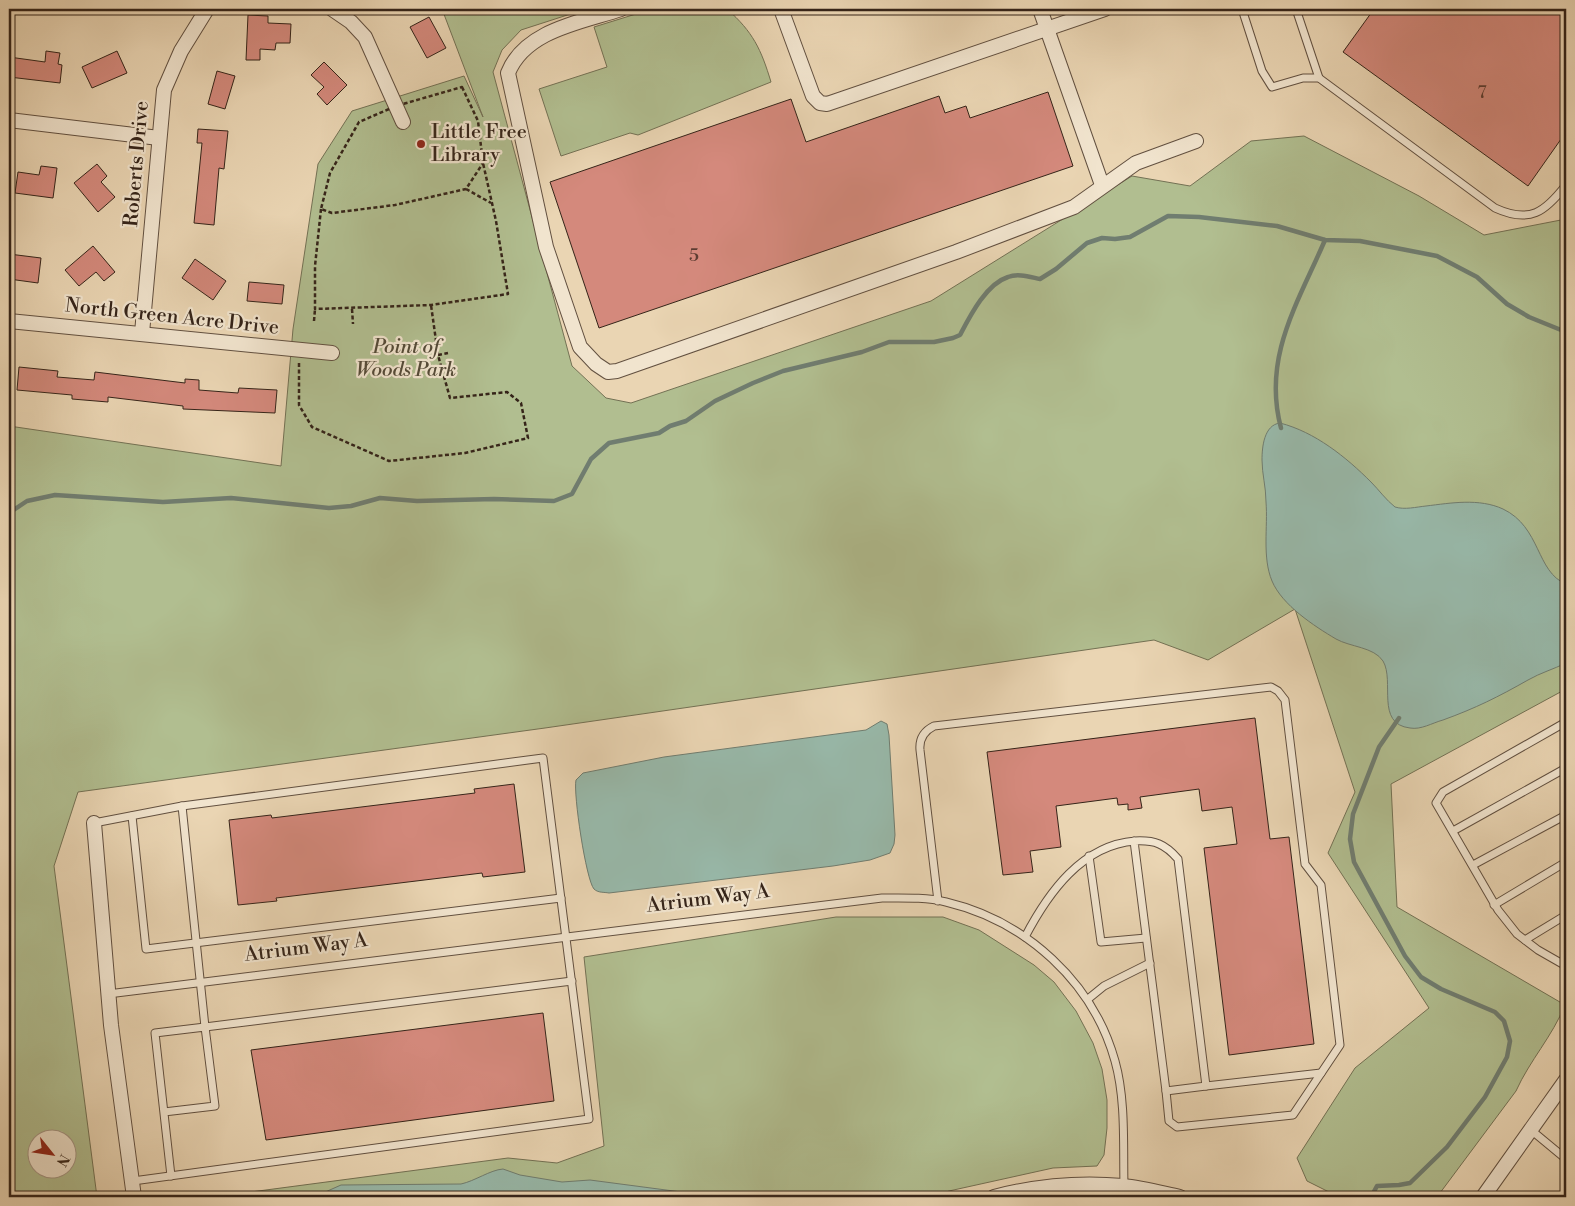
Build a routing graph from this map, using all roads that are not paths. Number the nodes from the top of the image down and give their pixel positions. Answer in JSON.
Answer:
{"nodes":[{"id":1,"x":207,"y":9,"type":"edge"},
{"id":2,"x":332,"y":9,"type":"edge"},
{"id":3,"x":621,"y":9,"type":"edge"},
{"id":4,"x":781,"y":9,"type":"edge"},
{"id":5,"x":1040,"y":9,"type":"edge"},
{"id":6,"x":1105,"y":9,"type":"edge"},
{"id":7,"x":1242,"y":9,"type":"edge"},
{"id":8,"x":1296,"y":9,"type":"edge"},
{"id":9,"x":1047,"y":29,"type":"junction"},
{"id":10,"x":1318,"y":78,"type":"junction"},
{"id":11,"x":9,"y":120,"type":"edge"},
{"id":12,"x":404,"y":122,"type":"dead end"},
{"id":13,"x":158,"y":138,"type":"junction"},
{"id":14,"x":1196,"y":141,"type":"dead end"},
{"id":15,"x":1102,"y":185,"type":"junction"},
{"id":16,"x":1566,"y":185,"type":"edge"},
{"id":17,"x":9,"y":321,"type":"edge"},
{"id":18,"x":142,"y":333,"type":"junction"},
{"id":19,"x":332,"y":353,"type":"dead end"},
{"id":20,"x":1566,"y":722,"type":"edge"},
{"id":21,"x":1566,"y":768,"type":"edge"},
{"id":22,"x":182,"y":806,"type":"junction"},
{"id":23,"x":1566,"y":815,"type":"edge"},
{"id":24,"x":132,"y":816,"type":"junction"},
{"id":25,"x":94,"y":823,"type":"joint"},
{"id":26,"x":1453,"y":831,"type":"junction"},
{"id":27,"x":1134,"y":841,"type":"junction"},
{"id":28,"x":1089,"y":856,"type":"junction"},
{"id":29,"x":1566,"y":862,"type":"edge"},
{"id":30,"x":1473,"y":866,"type":"junction"},
{"id":31,"x":561,"y":898,"type":"junction"},
{"id":32,"x":938,"y":901,"type":"junction"},
{"id":33,"x":1494,"y":905,"type":"junction"},
{"id":34,"x":1566,"y":915,"type":"edge"},
{"id":35,"x":1025,"y":936,"type":"junction"},
{"id":36,"x":566,"y":937,"type":"junction"},
{"id":37,"x":1146,"y":938,"type":"junction"},
{"id":38,"x":1525,"y":940,"type":"junction"},
{"id":39,"x":197,"y":944,"type":"junction"},
{"id":40,"x":1150,"y":963,"type":"junction"},
{"id":41,"x":1566,"y":966,"type":"edge"},
{"id":42,"x":202,"y":981,"type":"junction"},
{"id":43,"x":572,"y":981,"type":"junction"},
{"id":44,"x":108,"y":994,"type":"junction"},
{"id":45,"x":1088,"y":999,"type":"junction"},
{"id":46,"x":206,"y":1027,"type":"junction"},
{"id":47,"x":1321,"y":1073,"type":"junction"},
{"id":48,"x":1566,"y":1080,"type":"edge"},
{"id":49,"x":1206,"y":1086,"type":"junction"},
{"id":50,"x":1166,"y":1091,"type":"junction"},
{"id":51,"x":164,"y":1112,"type":"junction"},
{"id":52,"x":1531,"y":1130,"type":"junction"},
{"id":53,"x":1566,"y":1159,"type":"edge"},
{"id":54,"x":171,"y":1176,"type":"junction"},
{"id":55,"x":133,"y":1181,"type":"junction"},
{"id":56,"x":1124,"y":1186,"type":"junction"},
{"id":57,"x":134,"y":1197,"type":"edge"},
{"id":58,"x":994,"y":1197,"type":"edge"},
{"id":59,"x":1180,"y":1197,"type":"edge"},
{"id":60,"x":1483,"y":1197,"type":"edge"}],
"edges":[{"from":1,"to":13,"type":"street","name":"Roberts Drive"},
{"from":2,"to":12,"type":"street"},
{"from":3,"to":15,"type":"street"},
{"from":4,"to":9,"type":"street"},
{"from":5,"to":9,"type":"street"},
{"from":6,"to":9,"type":"street"},
{"from":7,"to":10,"type":"lane"},
{"from":8,"to":10,"type":"lane"},
{"from":9,"to":15,"type":"street"},
{"from":10,"to":16,"type":"lane"},
{"from":11,"to":13,"type":"street"},
{"from":13,"to":18,"type":"street","name":"Roberts Drive"},
{"from":14,"to":15,"type":"street"},
{"from":17,"to":18,"type":"street","name":"North Green Acre Drive"},
{"from":18,"to":19,"type":"street","name":"North Green Acre Drive"},
{"from":20,"to":26,"type":"lane"},
{"from":21,"to":26,"type":"lane"},
{"from":22,"to":24,"type":"lane"},
{"from":22,"to":31,"type":"lane"},
{"from":22,"to":39,"type":"lane"},
{"from":23,"to":30,"type":"lane"},
{"from":24,"to":25,"type":"lane"},
{"from":24,"to":39,"type":"lane"},
{"from":25,"to":44,"type":"street"},
{"from":26,"to":30,"type":"lane"},
{"from":27,"to":28,"type":"lane"},
{"from":27,"to":37,"type":"lane"},
{"from":27,"to":49,"type":"lane"},
{"from":28,"to":35,"type":"lane"},
{"from":28,"to":37,"type":"lane"},
{"from":29,"to":33,"type":"lane"},
{"from":30,"to":33,"type":"lane"},
{"from":31,"to":36,"type":"lane"},
{"from":31,"to":39,"type":"lane"},
{"from":32,"to":35,"type":"lane","name":"Atrium Way A"},
{"from":32,"to":36,"type":"lane","name":"Atrium Way A"},
{"from":32,"to":47,"type":"lane"},
{"from":33,"to":38,"type":"lane"},
{"from":34,"to":38,"type":"lane"},
{"from":35,"to":45,"type":"lane","name":"Atrium Way A"},
{"from":36,"to":42,"type":"lane","name":"Atrium Way A"},
{"from":36,"to":43,"type":"lane"},
{"from":37,"to":40,"type":"lane"},
{"from":38,"to":41,"type":"lane"},
{"from":39,"to":42,"type":"lane"},
{"from":40,"to":45,"type":"lane"},
{"from":40,"to":50,"type":"lane"},
{"from":42,"to":44,"type":"lane","name":"Atrium Way A"},
{"from":42,"to":46,"type":"lane"},
{"from":43,"to":46,"type":"lane"},
{"from":43,"to":54,"type":"lane"},
{"from":44,"to":55,"type":"street"},
{"from":45,"to":56,"type":"lane","name":"Atrium Way A"},
{"from":46,"to":51,"type":"lane"},
{"from":46,"to":51,"type":"lane"},
{"from":47,"to":49,"type":"lane"},
{"from":47,"to":50,"type":"lane"},
{"from":48,"to":52,"type":"street"},
{"from":49,"to":50,"type":"lane"},
{"from":51,"to":54,"type":"lane"},
{"from":52,"to":53,"type":"lane"},
{"from":52,"to":60,"type":"street"},
{"from":54,"to":55,"type":"lane"},
{"from":55,"to":57,"type":"street"},
{"from":56,"to":58,"type":"street"},
{"from":56,"to":59,"type":"street"}]}
